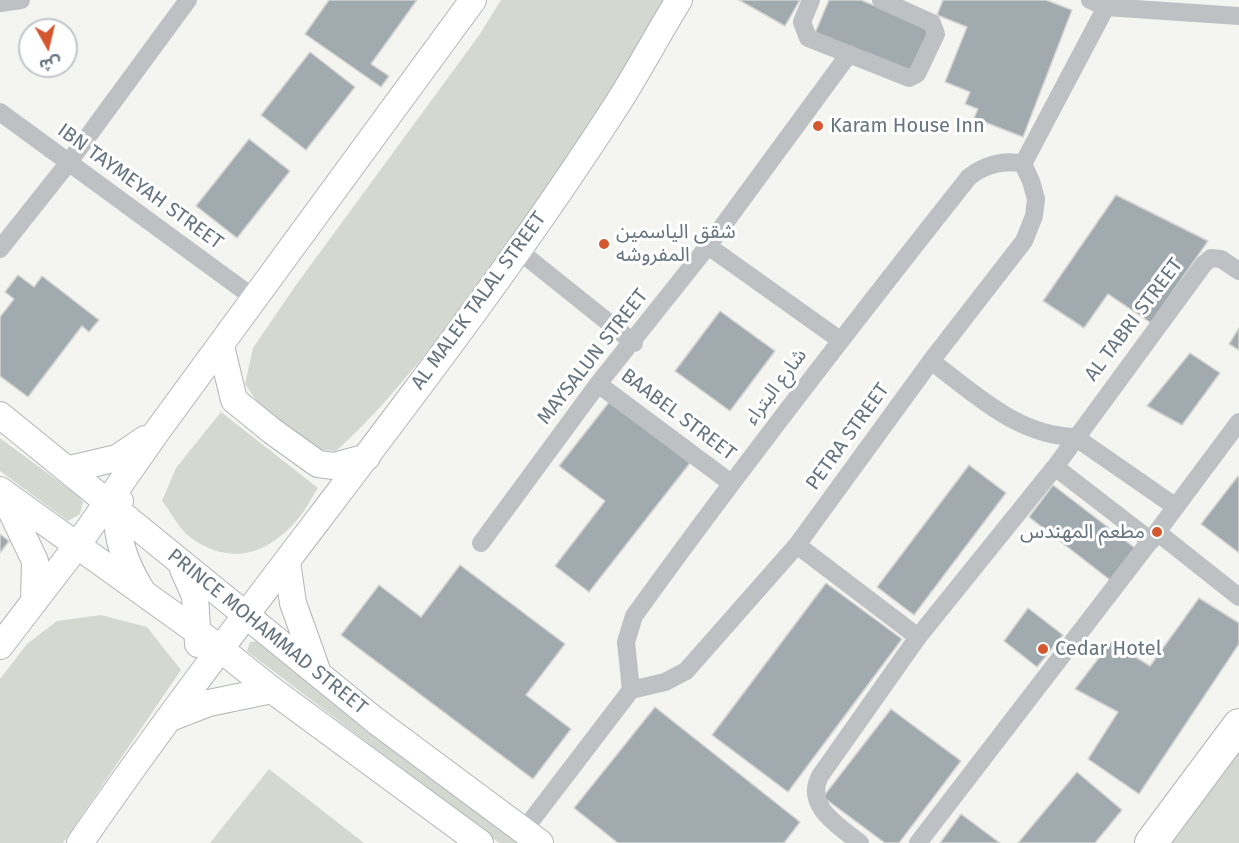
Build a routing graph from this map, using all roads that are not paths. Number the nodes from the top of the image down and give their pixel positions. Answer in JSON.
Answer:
{"nodes":[{"id":1,"x":21,"y":0,"type":"edge"},
{"id":2,"x":189,"y":0,"type":"edge"},
{"id":3,"x":473,"y":0,"type":"edge"},
{"id":4,"x":679,"y":0,"type":"edge"},
{"id":5,"x":811,"y":0,"type":"edge"},
{"id":6,"x":881,"y":0,"type":"edge"},
{"id":7,"x":0,"y":3,"type":"edge"},
{"id":8,"x":1098,"y":4,"type":"edge"},
{"id":9,"x":1239,"y":16,"type":"edge"},
{"id":10,"x":849,"y":54,"type":"junction"},
{"id":11,"x":0,"y":112,"type":"edge"},
{"id":12,"x":69,"y":162,"type":"junction"},
{"id":13,"x":1023,"y":164,"type":"junction"},
{"id":14,"x":708,"y":246,"type":"junction"},
{"id":15,"x":0,"y":249,"type":"edge"},
{"id":16,"x":518,"y":250,"type":"junction"},
{"id":17,"x":1239,"y":271,"type":"edge"},
{"id":18,"x":254,"y":298,"type":"junction"},
{"id":19,"x":840,"y":339,"type":"junction"},
{"id":20,"x":633,"y":343,"type":"junction"},
{"id":21,"x":221,"y":346,"type":"junction"},
{"id":22,"x":931,"y":361,"type":"junction"},
{"id":23,"x":598,"y":384,"type":"junction"},
{"id":24,"x":0,"y":415,"type":"edge"},
{"id":25,"x":1239,"y":422,"type":"edge"},
{"id":26,"x":158,"y":430,"type":"junction"},
{"id":27,"x":1075,"y":436,"type":"junction"},
{"id":28,"x":367,"y":457,"type":"junction"},
{"id":29,"x":1055,"y":467,"type":"junction"},
{"id":30,"x":70,"y":469,"type":"junction"},
{"id":31,"x":732,"y":483,"type":"junction"},
{"id":32,"x":1,"y":491,"type":"edge"},
{"id":33,"x":118,"y":493,"type":"junction"},
{"id":34,"x":1176,"y":507,"type":"junction"},
{"id":35,"x":1154,"y":537,"type":"junction"},
{"id":36,"x":481,"y":543,"type":"dead end"},
{"id":37,"x":798,"y":545,"type":"junction"},
{"id":38,"x":76,"y":547,"type":"junction"},
{"id":39,"x":179,"y":560,"type":"junction"},
{"id":40,"x":287,"y":562,"type":"junction"},
{"id":41,"x":143,"y":593,"type":"junction"},
{"id":42,"x":1239,"y":597,"type":"edge"},
{"id":43,"x":34,"y":602,"type":"junction"},
{"id":44,"x":245,"y":616,"type":"junction"},
{"id":45,"x":197,"y":632,"type":"junction"},
{"id":46,"x":918,"y":637,"type":"junction"},
{"id":47,"x":0,"y":646,"type":"edge"},
{"id":48,"x":220,"y":649,"type":"junction"},
{"id":49,"x":318,"y":673,"type":"junction"},
{"id":50,"x":272,"y":690,"type":"junction"},
{"id":51,"x":631,"y":690,"type":"junction"},
{"id":52,"x":184,"y":696,"type":"junction"},
{"id":53,"x":165,"y":721,"type":"junction"},
{"id":54,"x":1239,"y":725,"type":"edge"},
{"id":55,"x":532,"y":836,"type":"edge"},
{"id":56,"x":80,"y":843,"type":"edge"},
{"id":57,"x":480,"y":843,"type":"edge"},
{"id":58,"x":860,"y":843,"type":"edge"},
{"id":59,"x":918,"y":843,"type":"edge"},
{"id":60,"x":1151,"y":843,"type":"edge"}],
"edges":[{"from":1,"to":7,"type":"street"},
{"from":2,"to":12,"type":"street"},
{"from":3,"to":18,"type":"main road"},
{"from":4,"to":16,"type":"main road","name":"AL MALEK TALAL STREET"},
{"from":5,"to":10,"type":"street"},
{"from":6,"to":10,"type":"street"},
{"from":8,"to":9,"type":"street"},
{"from":8,"to":13,"type":"street"},
{"from":10,"to":14,"type":"street","name":"MAYSALUN STREET"},
{"from":11,"to":12,"type":"street","name":"IBN TAYMEYAH STREET"},
{"from":12,"to":15,"type":"street"},
{"from":12,"to":18,"type":"street","name":"IBN TAYMEYAH STREET"},
{"from":13,"to":19,"type":"street","name":"شارع البتراء"},
{"from":13,"to":22,"type":"street","name":"PETRA STREET"},
{"from":14,"to":19,"type":"street"},
{"from":14,"to":20,"type":"street","name":"MAYSALUN STREET"},
{"from":16,"to":20,"type":"street"},
{"from":16,"to":28,"type":"main road","name":"AL MALEK TALAL STREET"},
{"from":17,"to":27,"type":"street","name":"AL TABRI STREET"},
{"from":18,"to":21,"type":"main road"},
{"from":19,"to":31,"type":"street","name":"شارع البتراء"},
{"from":20,"to":23,"type":"street","name":"MAYSALUN STREET"},
{"from":21,"to":26,"type":"main road"},
{"from":21,"to":28,"type":"main road"},
{"from":22,"to":27,"type":"street"},
{"from":22,"to":37,"type":"street","name":"PETRA STREET"},
{"from":23,"to":31,"type":"street","name":"BAABEL STREET"},
{"from":23,"to":36,"type":"street","name":"MAYSALUN STREET"},
{"from":24,"to":30,"type":"main road","name":"PRINCE MOHAMMAD STREET"},
{"from":25,"to":34,"type":"street"},
{"from":26,"to":30,"type":"main road"},
{"from":26,"to":33,"type":"main road"},
{"from":27,"to":29,"type":"street","name":"AL TABRI STREET"},
{"from":27,"to":34,"type":"street"},
{"from":28,"to":40,"type":"main road","name":"AL MALEK TALAL STREET"},
{"from":29,"to":35,"type":"street"},
{"from":29,"to":46,"type":"street","name":"AL TABRI STREET"},
{"from":30,"to":33,"type":"main road","name":"PRINCE MOHAMMAD STREET"},
{"from":31,"to":51,"type":"street","name":"شارع البتراء"},
{"from":32,"to":38,"type":"main road","name":"PRINCE MOHAMMAD STREET"},
{"from":32,"to":43,"type":"main road"},
{"from":33,"to":38,"type":"main road"},
{"from":33,"to":39,"type":"main road","name":"PRINCE MOHAMMAD STREET"},
{"from":33,"to":41,"type":"main road"},
{"from":34,"to":35,"type":"street"},
{"from":35,"to":42,"type":"street"},
{"from":35,"to":59,"type":"street"},
{"from":37,"to":46,"type":"street"},
{"from":37,"to":51,"type":"street","name":"PETRA STREET"},
{"from":38,"to":41,"type":"main road","name":"PRINCE MOHAMMAD STREET"},
{"from":38,"to":43,"type":"main road"},
{"from":39,"to":44,"type":"main road","name":"PRINCE MOHAMMAD STREET"},
{"from":39,"to":45,"type":"main road"},
{"from":40,"to":44,"type":"main road","name":"AL MALEK TALAL STREET"},
{"from":40,"to":49,"type":"main road"},
{"from":41,"to":45,"type":"main road","name":"PRINCE MOHAMMAD STREET"},
{"from":43,"to":47,"type":"main road"},
{"from":44,"to":48,"type":"main road","name":"AL MALEK TALAL STREET"},
{"from":44,"to":49,"type":"main road","name":"PRINCE MOHAMMAD STREET"},
{"from":45,"to":48,"type":"main road","name":"PRINCE MOHAMMAD STREET"},
{"from":45,"to":52,"type":"main road"},
{"from":46,"to":58,"type":"street","name":"AL TABRI STREET"},
{"from":48,"to":50,"type":"main road","name":"PRINCE MOHAMMAD STREET"},
{"from":48,"to":52,"type":"main road","name":"AL MALEK TALAL STREET"},
{"from":49,"to":55,"type":"main road","name":"PRINCE MOHAMMAD STREET"},
{"from":50,"to":53,"type":"main road"},
{"from":50,"to":57,"type":"main road","name":"PRINCE MOHAMMAD STREET"},
{"from":51,"to":55,"type":"street"},
{"from":52,"to":53,"type":"main road","name":"AL MALEK TALAL STREET"},
{"from":53,"to":56,"type":"main road","name":"AL MALEK TALAL STREET"},
{"from":54,"to":60,"type":"highway"}]}
